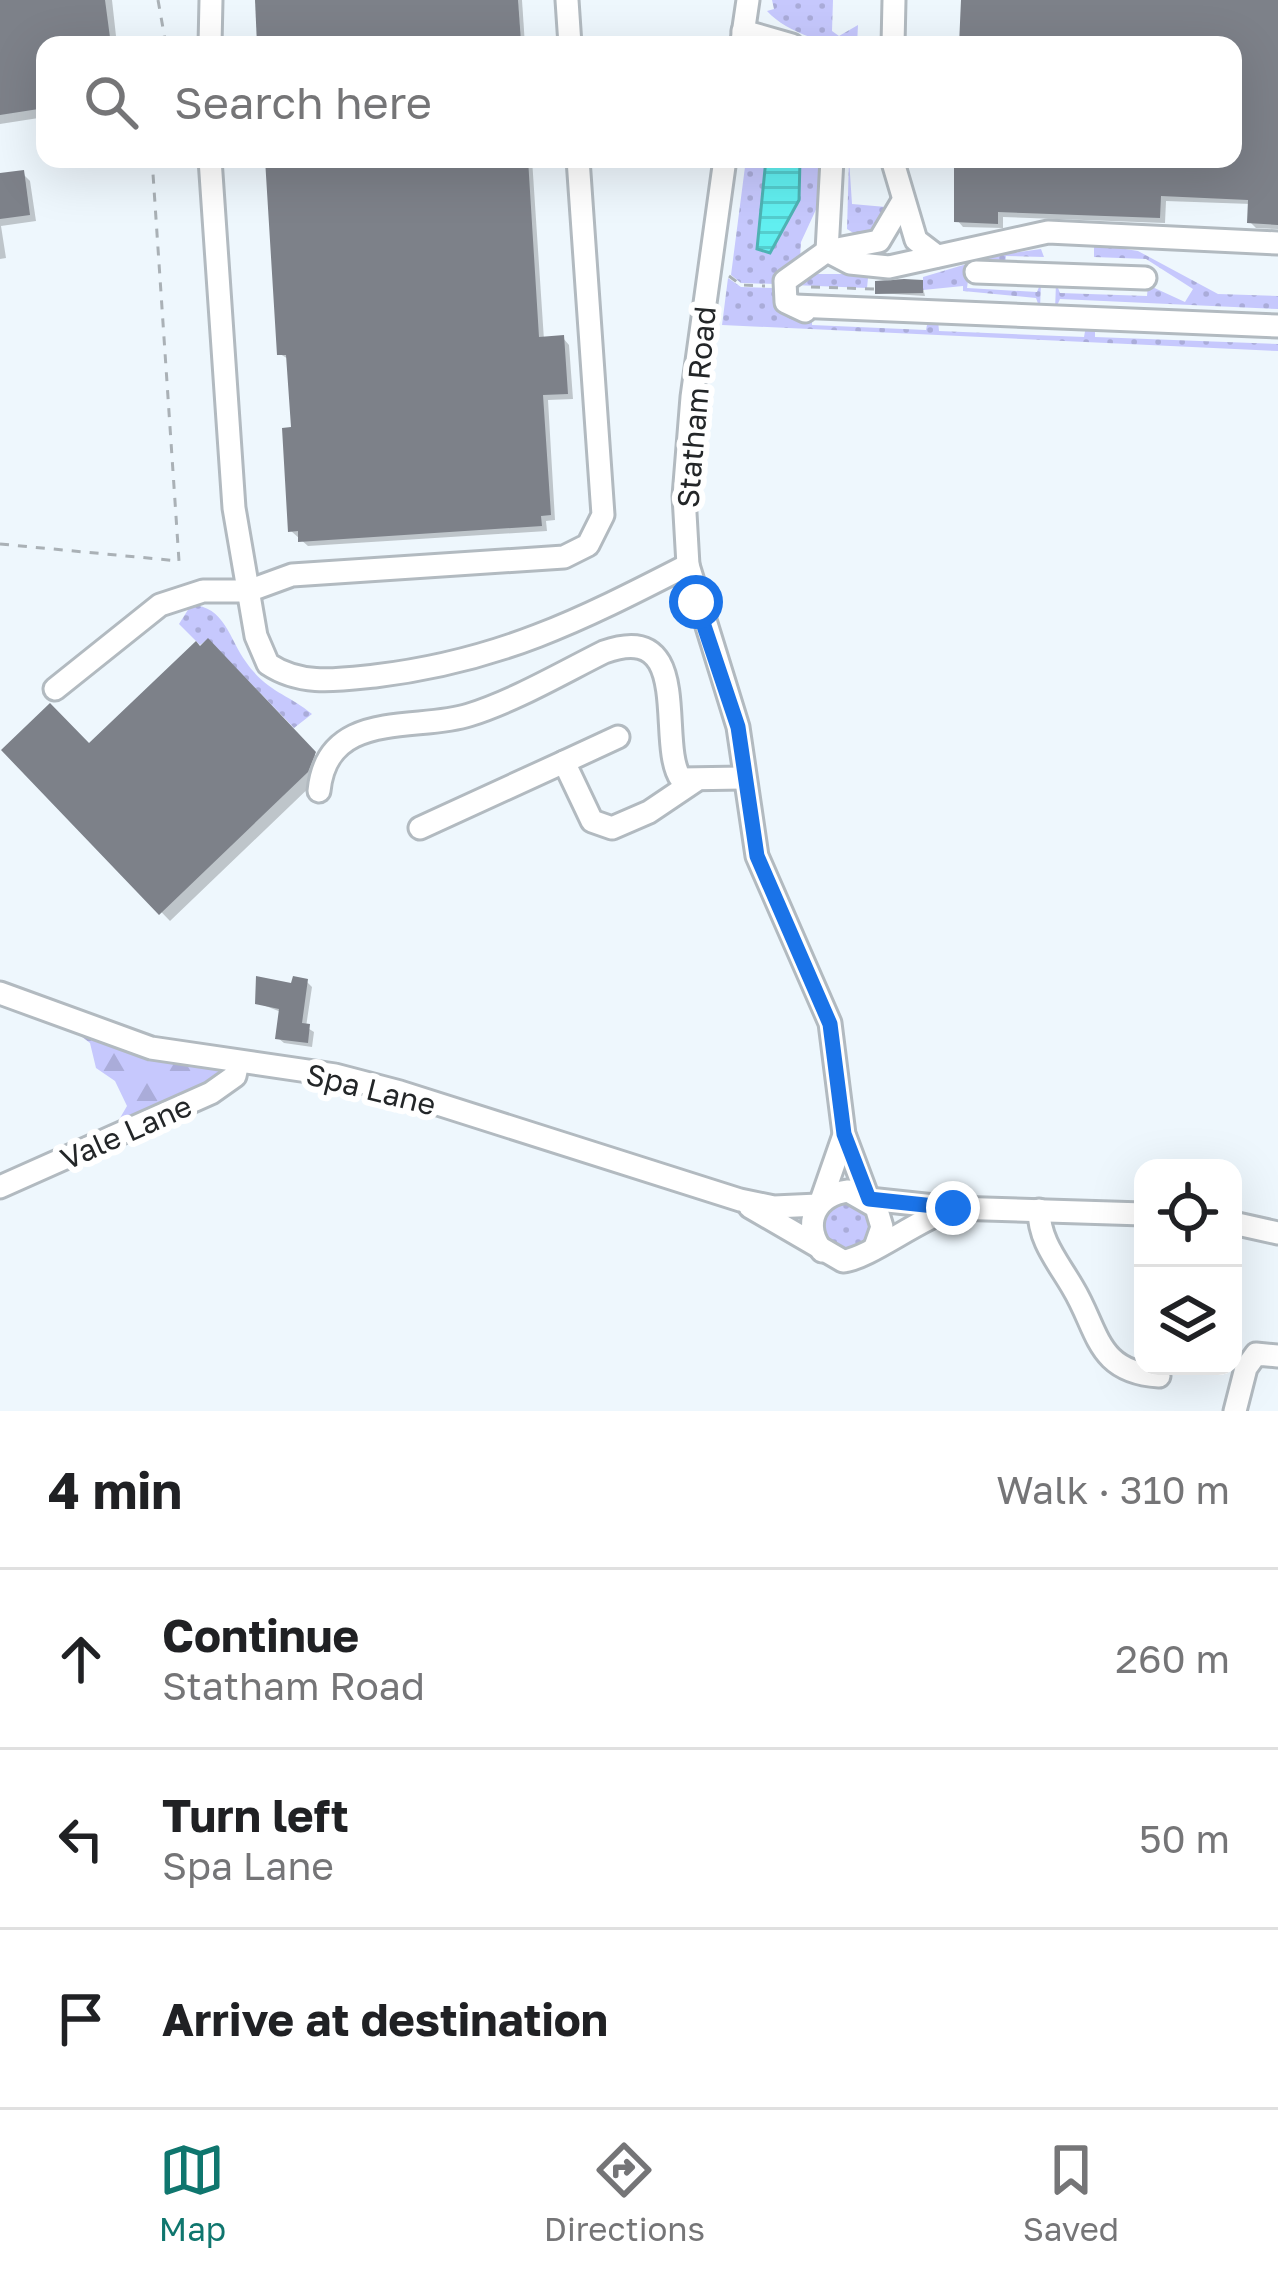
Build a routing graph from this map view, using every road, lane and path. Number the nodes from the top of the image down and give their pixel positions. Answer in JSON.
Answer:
{"nodes":[{"id":1,"x":158,"y":0,"type":"edge"},
{"id":2,"x":211,"y":0,"type":"edge"},
{"id":3,"x":567,"y":0,"type":"edge"},
{"id":4,"x":748,"y":0,"type":"edge"},
{"id":5,"x":894,"y":0,"type":"edge"},
{"id":6,"x":164,"y":36,"type":"edge"},
{"id":7,"x":210,"y":36,"type":"edge"},
{"id":8,"x":569,"y":36,"type":"edge"},
{"id":9,"x":742,"y":36,"type":"edge"},
{"id":10,"x":893,"y":36,"type":"edge"},
{"id":11,"x":153,"y":168,"type":"edge"},
{"id":12,"x":211,"y":168,"type":"edge"},
{"id":13,"x":579,"y":168,"type":"edge"},
{"id":14,"x":724,"y":168,"type":"edge"},
{"id":15,"x":832,"y":168,"type":"edge"},
{"id":16,"x":894,"y":168,"type":"edge"},
{"id":17,"x":901,"y":204,"type":"junction"},
{"id":18,"x":1278,"y":243,"type":"edge"},
{"id":19,"x":827,"y":250,"type":"junction"},
{"id":20,"x":937,"y":256,"type":"junction"},
{"id":21,"x":976,"y":272,"type":"dead end"},
{"id":22,"x":1049,"y":274,"type":"junction"},
{"id":23,"x":1145,"y":278,"type":"dead end"},
{"id":24,"x":1047,"y":317,"type":"junction"},
{"id":25,"x":1278,"y":326,"type":"edge"},
{"id":26,"x":0,"y":544,"type":"edge"},
{"id":27,"x":688,"y":565,"type":"junction"},
{"id":28,"x":248,"y":591,"type":"junction"},
{"id":29,"x":55,"y":689,"type":"dead end"},
{"id":30,"x":618,"y":737,"type":"dead end"},
{"id":31,"x":564,"y":762,"type":"junction"},
{"id":32,"x":743,"y":778,"type":"junction"},
{"id":33,"x":695,"y":782,"type":"junction"},
{"id":34,"x":319,"y":791,"type":"dead end"},
{"id":35,"x":420,"y":828,"type":"dead end"},
{"id":36,"x":0,"y":993,"type":"edge"},
{"id":37,"x":238,"y":1062,"type":"junction"},
{"id":38,"x":844,"y":1134,"type":"junction"},
{"id":39,"x":0,"y":1186,"type":"edge"},
{"id":40,"x":868,"y":1198,"type":"junction"},
{"id":41,"x":740,"y":1200,"type":"junction"},
{"id":42,"x":819,"y":1204,"type":"junction"},
{"id":43,"x":953,"y":1208,"type":"junction"},
{"id":44,"x":1039,"y":1210,"type":"junction"},
{"id":45,"x":1134,"y":1214,"type":"edge"},
{"id":46,"x":1242,"y":1225,"type":"edge"},
{"id":47,"x":1278,"y":1233,"type":"edge"},
{"id":48,"x":875,"y":1248,"type":"junction"},
{"id":49,"x":822,"y":1251,"type":"junction"},
{"id":50,"x":1278,"y":1356,"type":"edge"},
{"id":51,"x":1160,"y":1376,"type":"dead end"},
{"id":52,"x":1235,"y":1411,"type":"edge"}],
"edges":[{"from":1,"to":6,"type":"path"},
{"from":2,"to":7,"type":"street"},
{"from":3,"to":8,"type":"street"},
{"from":4,"to":9,"type":"street"},
{"from":5,"to":10,"type":"street"},
{"from":11,"to":26,"type":"path"},
{"from":12,"to":28,"type":"street"},
{"from":13,"to":28,"type":"street"},
{"from":14,"to":27,"type":"street","name":"Statham Road"},
{"from":15,"to":19,"type":"street"},
{"from":16,"to":17,"type":"street"},
{"from":17,"to":19,"type":"street"},
{"from":17,"to":20,"type":"street"},
{"from":18,"to":20,"type":"street"},
{"from":19,"to":20,"type":"street"},
{"from":19,"to":24,"type":"street"},
{"from":21,"to":22,"type":"street"},
{"from":22,"to":23,"type":"street"},
{"from":22,"to":24,"type":"street"},
{"from":24,"to":25,"type":"street"},
{"from":27,"to":28,"type":"street"},
{"from":27,"to":32,"type":"street","name":"Statham Road"},
{"from":28,"to":29,"type":"street"},
{"from":30,"to":31,"type":"street"},
{"from":31,"to":33,"type":"street"},
{"from":31,"to":35,"type":"street"},
{"from":32,"to":33,"type":"street"},
{"from":32,"to":38,"type":"street","name":"Statham Road"},
{"from":33,"to":34,"type":"street"},
{"from":36,"to":37,"type":"street","name":"Spa Lane"},
{"from":37,"to":39,"type":"street","name":"Vale Lane"},
{"from":37,"to":41,"type":"street","name":"Spa Lane"},
{"from":38,"to":40,"type":"street","name":"Statham Road"},
{"from":38,"to":42,"type":"street","name":"Statham Road"},
{"from":40,"to":42,"type":"street"},
{"from":40,"to":43,"type":"street"},
{"from":40,"to":48,"type":"street"},
{"from":41,"to":42,"type":"street","name":"Spa Lane"},
{"from":41,"to":49,"type":"street","name":"Spa Lane"},
{"from":42,"to":49,"type":"street"},
{"from":43,"to":44,"type":"street"},
{"from":43,"to":48,"type":"street"},
{"from":44,"to":45,"type":"street"},
{"from":44,"to":51,"type":"street"},
{"from":46,"to":47,"type":"street"},
{"from":48,"to":49,"type":"street"},
{"from":50,"to":52,"type":"street"}]}
